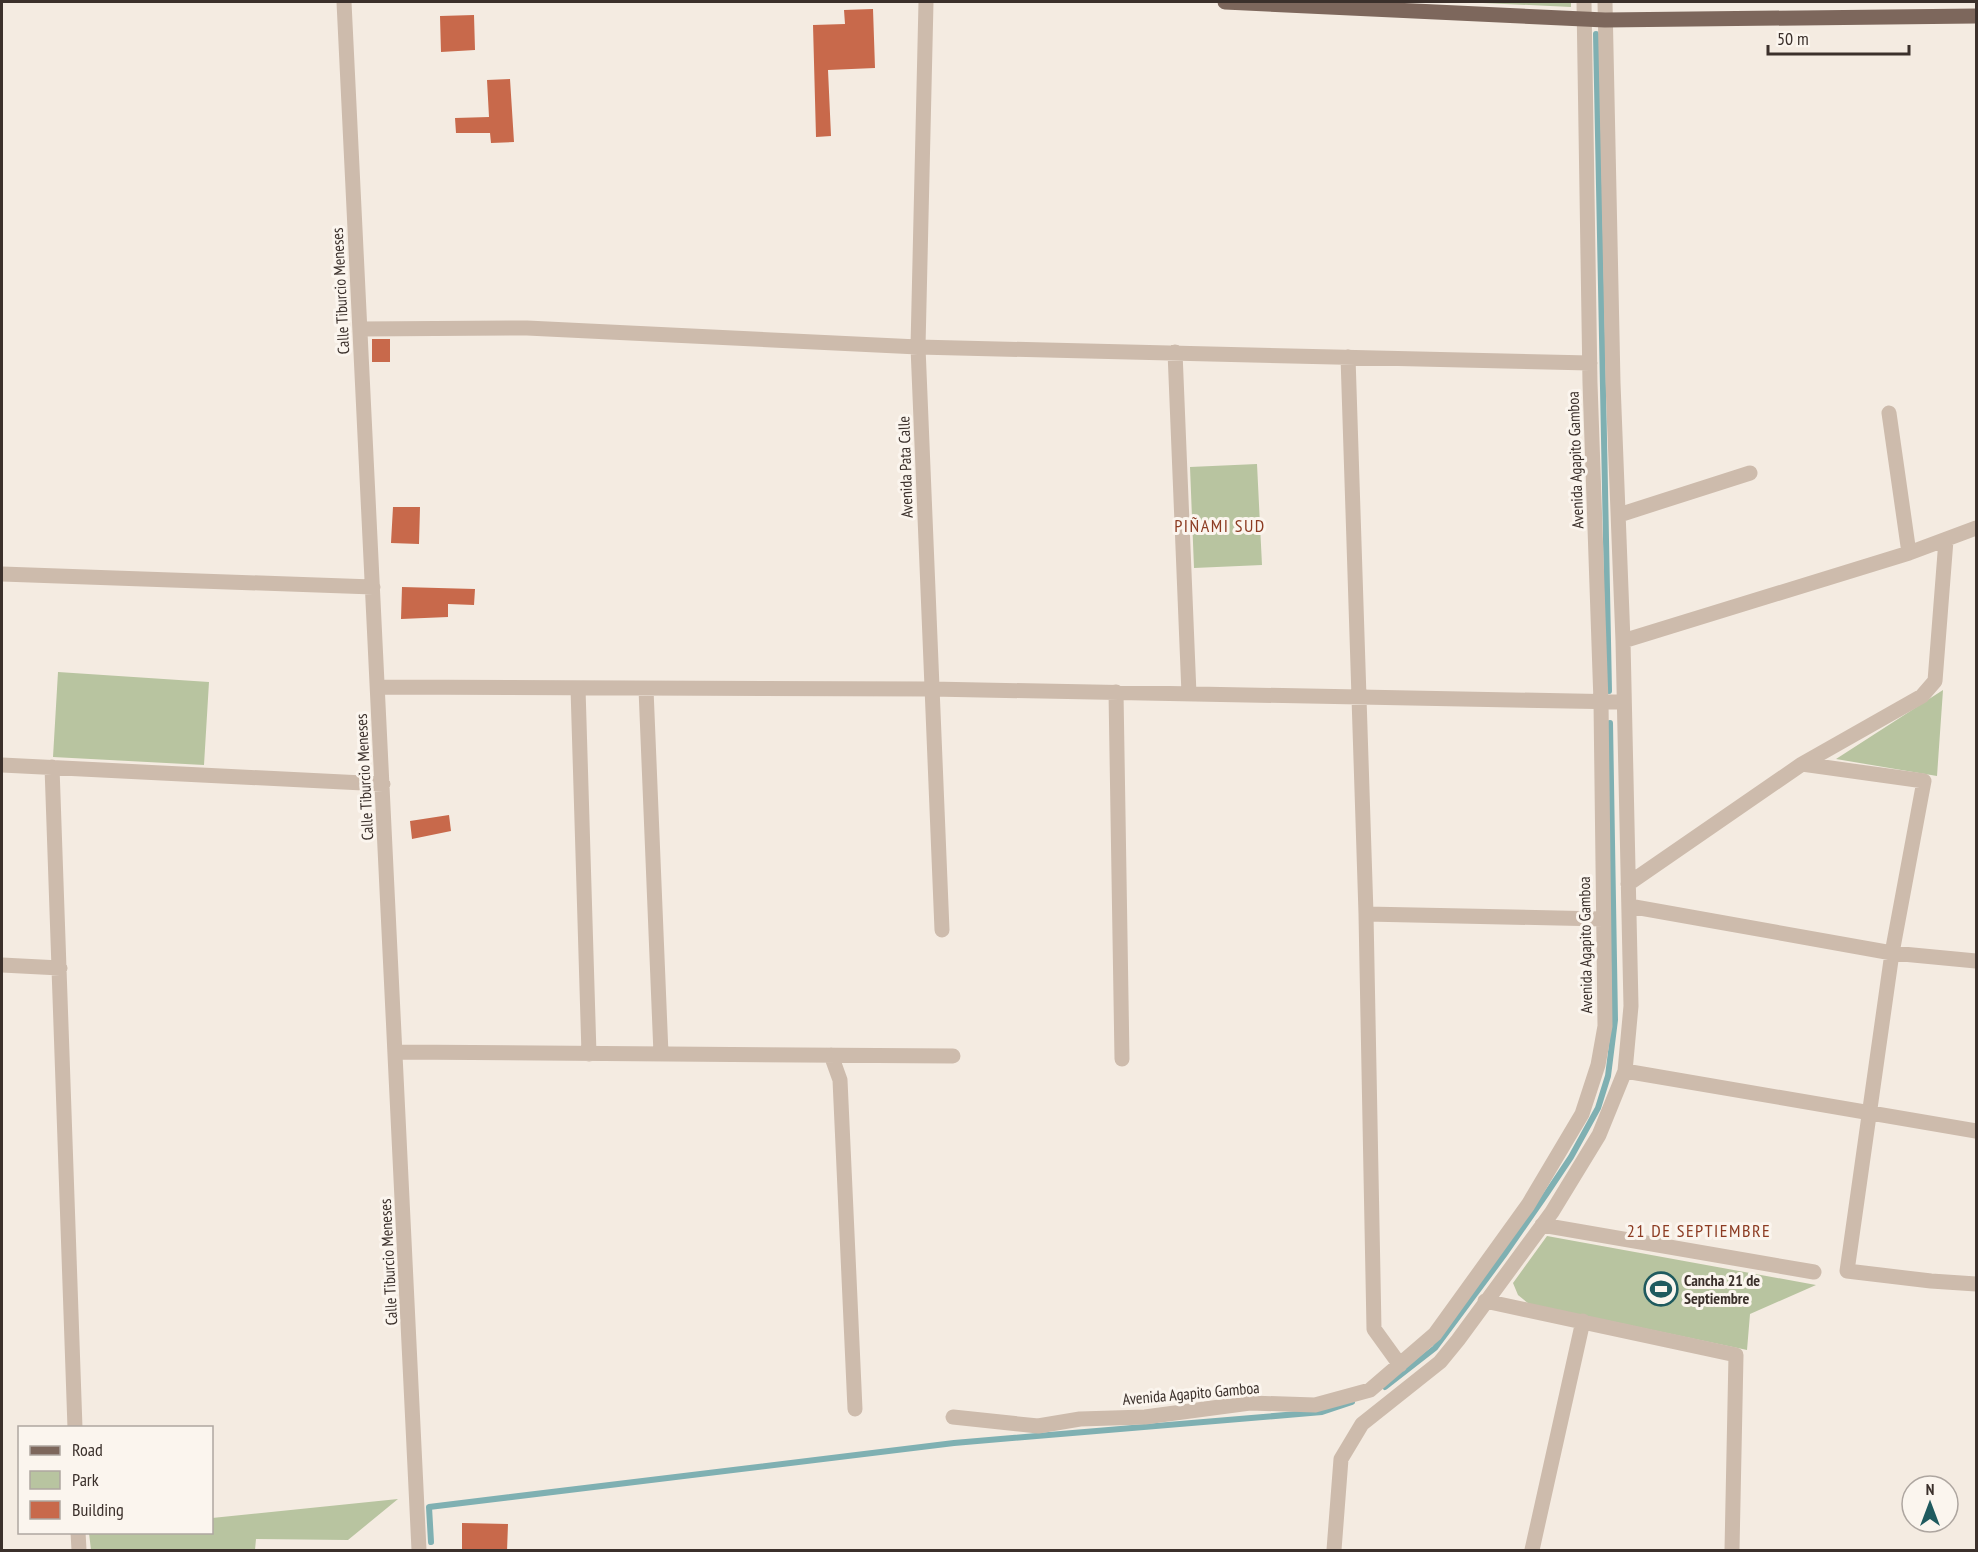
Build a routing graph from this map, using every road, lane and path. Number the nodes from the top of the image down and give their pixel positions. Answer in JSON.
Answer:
{"nodes":[{"id":1,"x":344,"y":2,"type":"edge"},
{"id":2,"x":926,"y":2,"type":"edge"},
{"id":3,"x":1225,"y":2,"type":"edge"},
{"id":4,"x":1584,"y":2,"type":"edge"},
{"id":5,"x":1605,"y":2,"type":"edge"},
{"id":6,"x":1977,"y":16,"type":"edge"},
{"id":7,"x":1585,"y":20,"type":"junction"},
{"id":8,"x":1605,"y":20,"type":"junction"},
{"id":9,"x":360,"y":329,"type":"junction"},
{"id":10,"x":918,"y":347,"type":"junction"},
{"id":11,"x":1175,"y":352,"type":"junction"},
{"id":12,"x":1348,"y":357,"type":"junction"},
{"id":13,"x":1590,"y":363,"type":"junction"},
{"id":14,"x":1888,"y":413,"type":"dead end"},
{"id":15,"x":1750,"y":473,"type":"dead end"},
{"id":16,"x":1619,"y":515,"type":"junction"},
{"id":17,"x":1977,"y":528,"type":"edge"},
{"id":18,"x":1946,"y":540,"type":"junction"},
{"id":19,"x":1909,"y":553,"type":"junction"},
{"id":20,"x":2,"y":574,"type":"edge"},
{"id":21,"x":373,"y":588,"type":"junction"},
{"id":22,"x":1623,"y":641,"type":"junction"},
{"id":23,"x":378,"y":687,"type":"junction"},
{"id":24,"x":578,"y":688,"type":"junction"},
{"id":25,"x":646,"y":689,"type":"junction"},
{"id":26,"x":931,"y":689,"type":"junction"},
{"id":27,"x":1116,"y":692,"type":"junction"},
{"id":28,"x":1189,"y":694,"type":"junction"},
{"id":29,"x":1358,"y":697,"type":"junction"},
{"id":30,"x":1601,"y":702,"type":"junction"},
{"id":31,"x":1624,"y":702,"type":"junction"},
{"id":32,"x":1802,"y":764,"type":"junction"},
{"id":33,"x":2,"y":765,"type":"edge"},
{"id":34,"x":52,"y":767,"type":"junction"},
{"id":35,"x":383,"y":784,"type":"junction"},
{"id":36,"x":1628,"y":884,"type":"junction"},
{"id":37,"x":1629,"y":906,"type":"junction"},
{"id":38,"x":1366,"y":914,"type":"junction"},
{"id":39,"x":1603,"y":919,"type":"junction"},
{"id":40,"x":942,"y":930,"type":"dead end"},
{"id":41,"x":1892,"y":953,"type":"junction"},
{"id":42,"x":1977,"y":961,"type":"edge"},
{"id":43,"x":2,"y":965,"type":"edge"},
{"id":44,"x":60,"y":968,"type":"junction"},
{"id":45,"x":396,"y":1052,"type":"junction"},
{"id":46,"x":589,"y":1054,"type":"junction"},
{"id":47,"x":661,"y":1054,"type":"junction"},
{"id":48,"x":831,"y":1055,"type":"junction"},
{"id":49,"x":953,"y":1056,"type":"dead end"},
{"id":50,"x":1122,"y":1059,"type":"dead end"},
{"id":51,"x":1626,"y":1071,"type":"junction"},
{"id":52,"x":1870,"y":1113,"type":"junction"},
{"id":53,"x":1977,"y":1131,"type":"edge"},
{"id":54,"x":1542,"y":1225,"type":"junction"},
{"id":55,"x":1815,"y":1272,"type":"dead end"},
{"id":56,"x":1977,"y":1284,"type":"edge"},
{"id":57,"x":1485,"y":1301,"type":"junction"},
{"id":58,"x":1583,"y":1321,"type":"junction"},
{"id":59,"x":1400,"y":1365,"type":"junction"},
{"id":60,"x":855,"y":1409,"type":"dead end"},
{"id":61,"x":953,"y":1417,"type":"dead end"},
{"id":62,"x":75,"y":1426,"type":"edge"},
{"id":63,"x":78,"y":1534,"type":"edge"},
{"id":64,"x":79,"y":1551,"type":"edge"},
{"id":65,"x":419,"y":1551,"type":"edge"},
{"id":66,"x":1334,"y":1551,"type":"edge"},
{"id":67,"x":1532,"y":1551,"type":"edge"},
{"id":68,"x":1732,"y":1551,"type":"edge"}],
"edges":[{"from":1,"to":9,"type":"street","name":"Calle Tiburcio Meneses"},
{"from":2,"to":10,"type":"street","name":"Avenida Pata Calle"},
{"from":3,"to":7,"type":"main road"},
{"from":4,"to":7,"type":"street","name":"Avenida Agapito Gamboa"},
{"from":5,"to":8,"type":"street"},
{"from":6,"to":8,"type":"main road"},
{"from":7,"to":8,"type":"main road"},
{"from":7,"to":13,"type":"street","name":"Avenida Agapito Gamboa"},
{"from":8,"to":16,"type":"street"},
{"from":9,"to":10,"type":"street"},
{"from":9,"to":21,"type":"street","name":"Calle Tiburcio Meneses"},
{"from":10,"to":11,"type":"street"},
{"from":10,"to":26,"type":"street","name":"Avenida Pata Calle"},
{"from":11,"to":12,"type":"street"},
{"from":11,"to":28,"type":"street"},
{"from":12,"to":13,"type":"street"},
{"from":12,"to":29,"type":"street"},
{"from":13,"to":30,"type":"street","name":"Avenida Agapito Gamboa"},
{"from":14,"to":19,"type":"street"},
{"from":15,"to":16,"type":"street"},
{"from":16,"to":22,"type":"street"},
{"from":17,"to":18,"type":"street"},
{"from":18,"to":19,"type":"street"},
{"from":18,"to":32,"type":"street"},
{"from":19,"to":22,"type":"street"},
{"from":20,"to":21,"type":"street"},
{"from":21,"to":23,"type":"street","name":"Calle Tiburcio Meneses"},
{"from":22,"to":31,"type":"street"},
{"from":23,"to":24,"type":"street"},
{"from":23,"to":35,"type":"street","name":"Calle Tiburcio Meneses"},
{"from":24,"to":25,"type":"street"},
{"from":24,"to":46,"type":"street"},
{"from":25,"to":26,"type":"street"},
{"from":25,"to":47,"type":"street"},
{"from":26,"to":27,"type":"street"},
{"from":26,"to":40,"type":"street","name":"Avenida Pata Calle"},
{"from":27,"to":28,"type":"street"},
{"from":27,"to":50,"type":"street"},
{"from":28,"to":29,"type":"street"},
{"from":29,"to":30,"type":"street"},
{"from":29,"to":38,"type":"street"},
{"from":30,"to":31,"type":"street"},
{"from":30,"to":39,"type":"street","name":"Avenida Agapito Gamboa"},
{"from":31,"to":36,"type":"street"},
{"from":32,"to":36,"type":"street"},
{"from":32,"to":41,"type":"street"},
{"from":33,"to":34,"type":"street"},
{"from":34,"to":35,"type":"street"},
{"from":34,"to":44,"type":"street"},
{"from":35,"to":45,"type":"street","name":"Calle Tiburcio Meneses"},
{"from":36,"to":37,"type":"street"},
{"from":37,"to":41,"type":"street"},
{"from":37,"to":51,"type":"street"},
{"from":38,"to":39,"type":"street"},
{"from":38,"to":59,"type":"street"},
{"from":39,"to":59,"type":"street","name":"Avenida Agapito Gamboa"},
{"from":41,"to":42,"type":"street"},
{"from":41,"to":52,"type":"street"},
{"from":43,"to":44,"type":"street"},
{"from":44,"to":62,"type":"street"},
{"from":45,"to":46,"type":"street"},
{"from":45,"to":65,"type":"street","name":"Calle Tiburcio Meneses"},
{"from":46,"to":47,"type":"street"},
{"from":47,"to":48,"type":"street"},
{"from":48,"to":49,"type":"street"},
{"from":48,"to":60,"type":"street"},
{"from":51,"to":52,"type":"street"},
{"from":51,"to":54,"type":"street"},
{"from":52,"to":53,"type":"street"},
{"from":52,"to":56,"type":"street"},
{"from":54,"to":55,"type":"street"},
{"from":54,"to":57,"type":"street"},
{"from":57,"to":58,"type":"street"},
{"from":57,"to":66,"type":"street"},
{"from":58,"to":67,"type":"street"},
{"from":58,"to":68,"type":"street"},
{"from":59,"to":61,"type":"street","name":"Avenida Agapito Gamboa"},
{"from":63,"to":64,"type":"street"}]}
